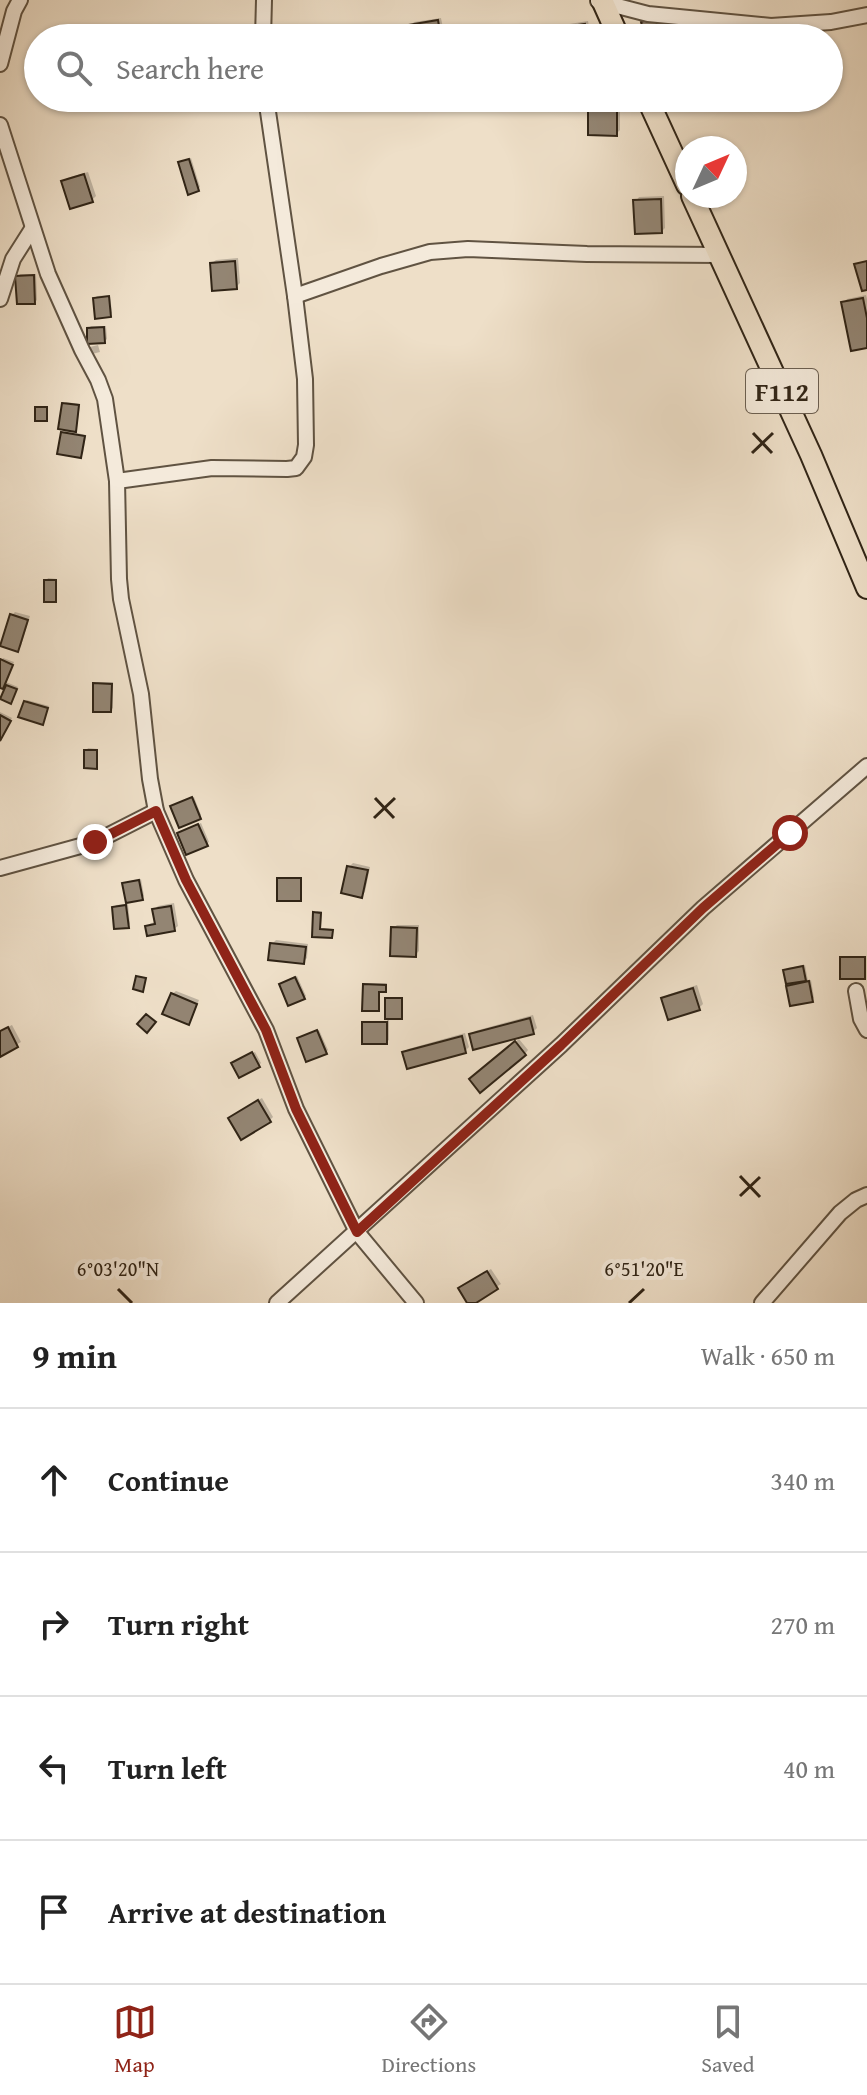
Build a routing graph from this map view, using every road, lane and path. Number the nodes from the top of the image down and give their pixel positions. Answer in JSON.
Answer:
{"nodes":[{"id":1,"x":20,"y":0,"type":"edge"},
{"id":2,"x":264,"y":0,"type":"edge"},
{"id":3,"x":600,"y":1,"type":"edge"},
{"id":4,"x":867,"y":15,"type":"edge"},
{"id":5,"x":263,"y":24,"type":"edge"},
{"id":6,"x":612,"y":24,"type":"edge"},
{"id":7,"x":750,"y":24,"type":"edge"},
{"id":8,"x":801,"y":24,"type":"edge"},
{"id":9,"x":0,"y":64,"type":"edge"},
{"id":10,"x":268,"y":112,"type":"edge"},
{"id":11,"x":653,"y":112,"type":"edge"},
{"id":12,"x":0,"y":125,"type":"edge"},
{"id":13,"x":675,"y":159,"type":"edge"},
{"id":14,"x":697,"y":208,"type":"edge"},
{"id":15,"x":32,"y":229,"type":"junction"},
{"id":16,"x":719,"y":255,"type":"junction"},
{"id":17,"x":7,"y":258,"type":"edge"},
{"id":18,"x":295,"y":296,"type":"junction"},
{"id":19,"x":0,"y":299,"type":"edge"},
{"id":20,"x":117,"y":481,"type":"junction"},
{"id":21,"x":867,"y":588,"type":"edge"},
{"id":22,"x":867,"y":766,"type":"edge"},
{"id":23,"x":156,"y":811,"type":"junction"},
{"id":24,"x":0,"y":868,"type":"edge"},
{"id":25,"x":856,"y":991,"type":"dead end"},
{"id":26,"x":867,"y":1030,"type":"edge"},
{"id":27,"x":867,"y":1195,"type":"edge"},
{"id":28,"x":357,"y":1232,"type":"junction"},
{"id":29,"x":277,"y":1303,"type":"edge"},
{"id":30,"x":416,"y":1303,"type":"edge"},
{"id":31,"x":762,"y":1303,"type":"edge"}],
"edges":[{"from":1,"to":9,"type":"street"},
{"from":2,"to":5,"type":"street"},
{"from":3,"to":6,"type":"main road"},
{"from":3,"to":7,"type":"street"},
{"from":4,"to":8,"type":"street"},
{"from":10,"to":18,"type":"street"},
{"from":11,"to":13,"type":"main road"},
{"from":12,"to":15,"type":"street"},
{"from":14,"to":16,"type":"main road","number":"F112"},
{"from":15,"to":17,"type":"street"},
{"from":15,"to":20,"type":"street"},
{"from":16,"to":18,"type":"street"},
{"from":16,"to":21,"type":"main road","number":"F112"},
{"from":17,"to":19,"type":"street"},
{"from":18,"to":20,"type":"street"},
{"from":20,"to":23,"type":"street"},
{"from":22,"to":28,"type":"street"},
{"from":23,"to":24,"type":"street"},
{"from":23,"to":28,"type":"street"},
{"from":25,"to":26,"type":"street"},
{"from":27,"to":31,"type":"street"},
{"from":28,"to":29,"type":"street"},
{"from":28,"to":30,"type":"street"}]}
